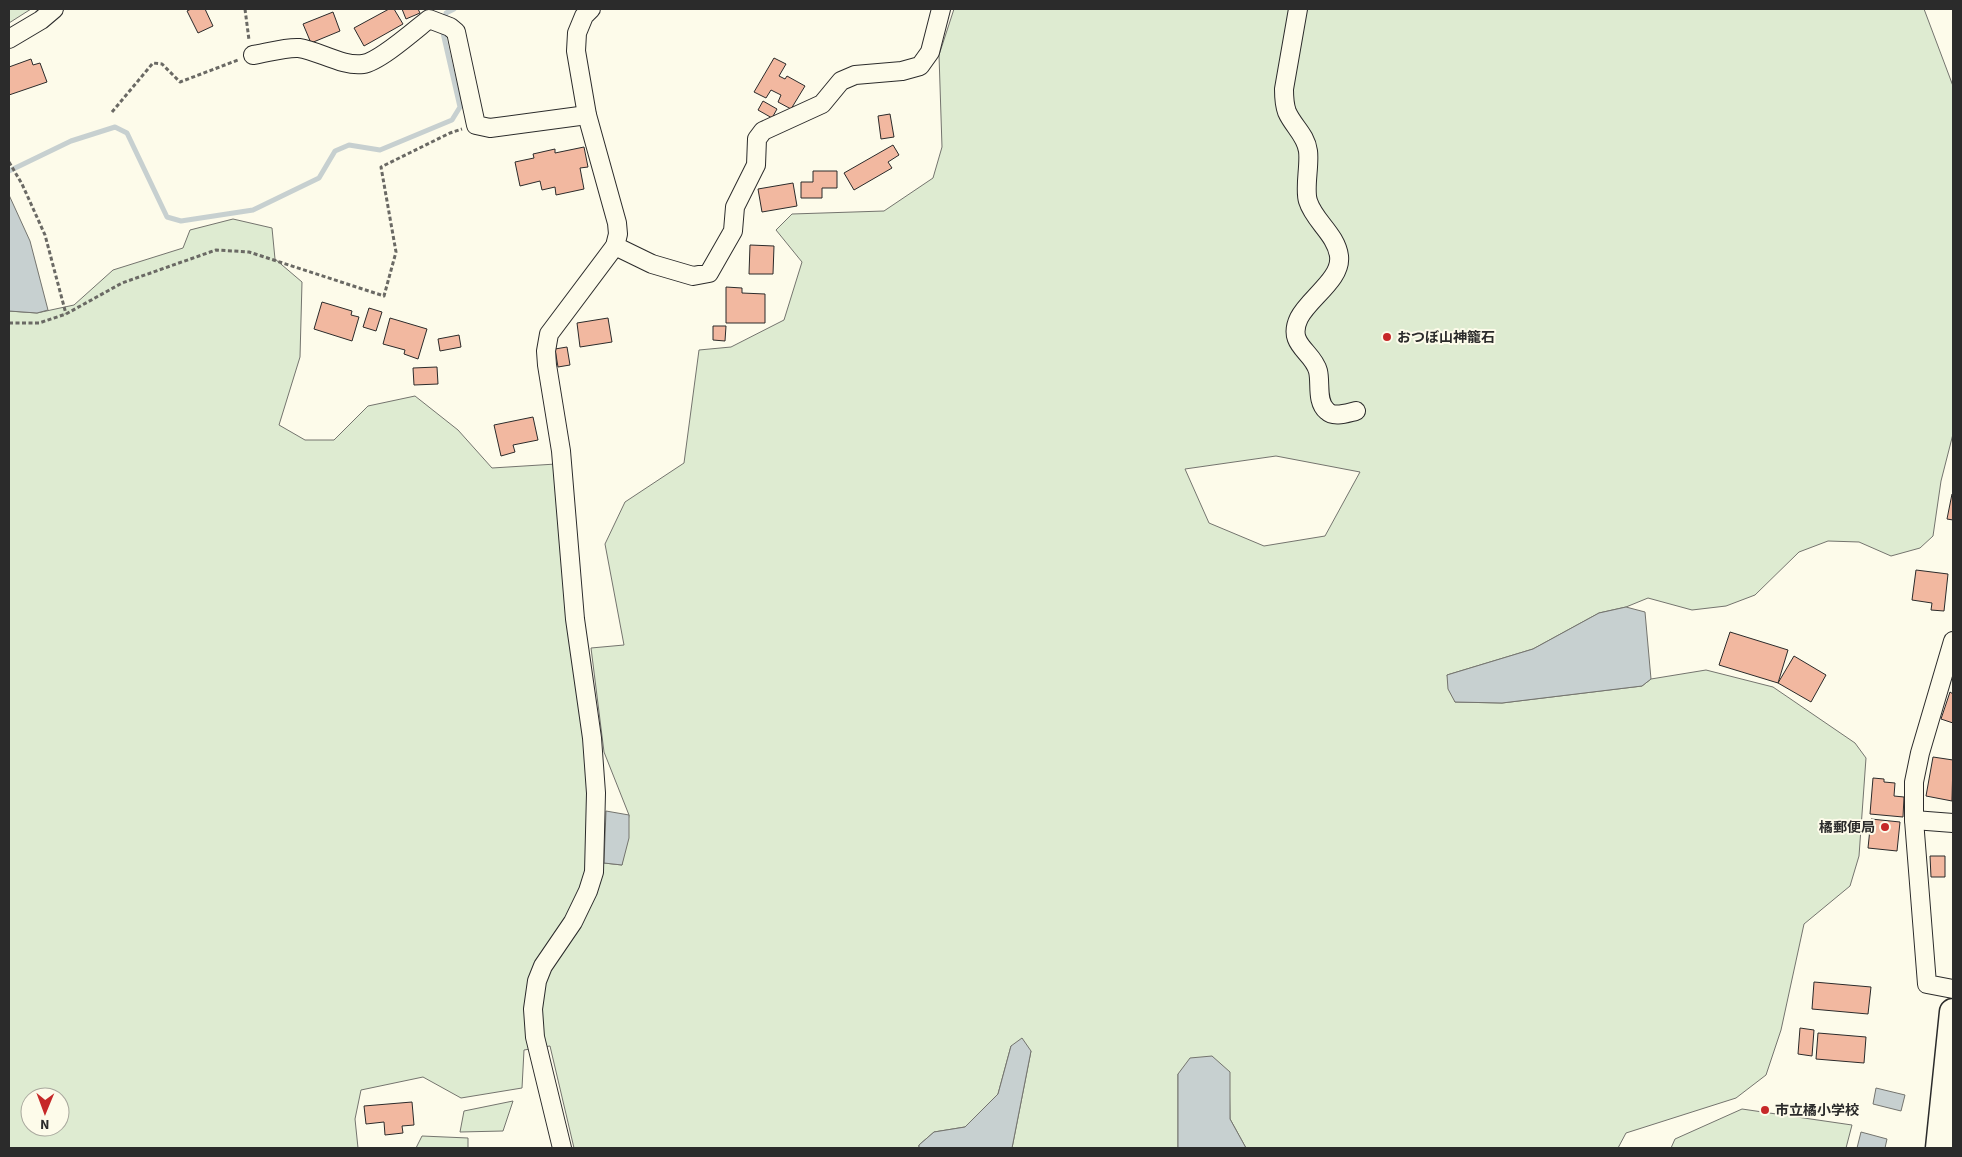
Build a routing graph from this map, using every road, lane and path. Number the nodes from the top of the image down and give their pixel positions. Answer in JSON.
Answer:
{"nodes":[{"id":1,"x":54,"y":9,"type":"edge"},
{"id":2,"x":244,"y":9,"type":"edge"},
{"id":3,"x":591,"y":9,"type":"edge"},
{"id":4,"x":941,"y":9,"type":"edge"},
{"id":5,"x":1298,"y":9,"type":"edge"},
{"id":6,"x":9,"y":39,"type":"edge"},
{"id":7,"x":253,"y":55,"type":"junction"},
{"id":8,"x":112,"y":112,"type":"dead end"},
{"id":9,"x":587,"y":115,"type":"junction"},
{"id":10,"x":476,"y":125,"type":"junction"},
{"id":11,"x":9,"y":162,"type":"edge"},
{"id":12,"x":615,"y":246,"type":"junction"},
{"id":13,"x":66,"y":314,"type":"junction"},
{"id":14,"x":9,"y":323,"type":"edge"},
{"id":15,"x":1356,"y":411,"type":"dead end"},
{"id":16,"x":1953,"y":641,"type":"edge"},
{"id":17,"x":1914,"y":820,"type":"junction"},
{"id":18,"x":1953,"y":823,"type":"edge"},
{"id":19,"x":1953,"y":989,"type":"edge"},
{"id":20,"x":1953,"y":1012,"type":"edge"},
{"id":21,"x":562,"y":1148,"type":"edge"},
{"id":22,"x":1939,"y":1148,"type":"edge"}],
"edges":[{"from":1,"to":6,"type":"street"},
{"from":2,"to":7,"type":"path"},
{"from":3,"to":9,"type":"street"},
{"from":4,"to":12,"type":"street"},
{"from":5,"to":15,"type":"street"},
{"from":7,"to":8,"type":"path"},
{"from":7,"to":10,"type":"street"},
{"from":9,"to":10,"type":"street"},
{"from":9,"to":12,"type":"street"},
{"from":10,"to":13,"type":"path"},
{"from":11,"to":13,"type":"path"},
{"from":12,"to":21,"type":"street"},
{"from":13,"to":14,"type":"path"},
{"from":16,"to":17,"type":"street"},
{"from":17,"to":18,"type":"street"},
{"from":17,"to":19,"type":"street"},
{"from":20,"to":22,"type":"highway"}]}
